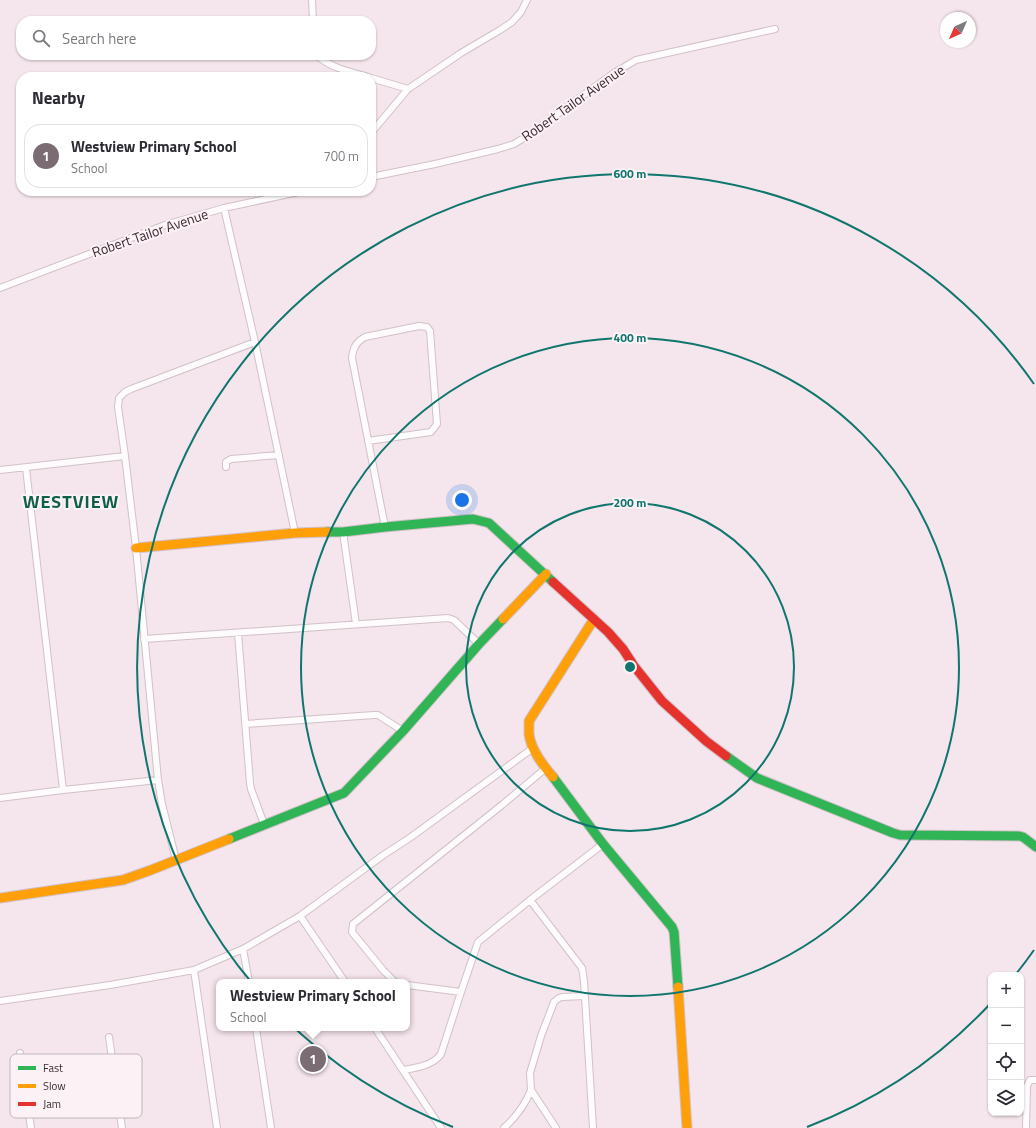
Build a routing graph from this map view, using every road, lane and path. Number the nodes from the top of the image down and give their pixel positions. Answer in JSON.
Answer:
{"nodes":[{"id":1,"x":312,"y":0,"type":"edge"},
{"id":2,"x":527,"y":0,"type":"edge"},
{"id":3,"x":313,"y":16,"type":"edge"},
{"id":4,"x":774,"y":29,"type":"dead end"},
{"id":5,"x":324,"y":60,"type":"edge"},
{"id":6,"x":354,"y":72,"type":"edge"},
{"id":7,"x":376,"y":79,"type":"edge"},
{"id":8,"x":408,"y":89,"type":"junction"},
{"id":9,"x":376,"y":126,"type":"edge"},
{"id":10,"x":376,"y":176,"type":"edge"},
{"id":11,"x":280,"y":196,"type":"edge"},
{"id":12,"x":224,"y":208,"type":"junction"},
{"id":13,"x":0,"y":288,"type":"edge"},
{"id":14,"x":255,"y":342,"type":"junction"},
{"id":15,"x":368,"y":441,"type":"junction"},
{"id":16,"x":279,"y":455,"type":"junction"},
{"id":17,"x":125,"y":456,"type":"junction"},
{"id":18,"x":226,"y":467,"type":"dead end"},
{"id":19,"x":26,"y":468,"type":"junction"},
{"id":20,"x":0,"y":470,"type":"edge"},
{"id":21,"x":385,"y":527,"type":"junction"},
{"id":22,"x":343,"y":532,"type":"junction"},
{"id":23,"x":295,"y":533,"type":"junction"},
{"id":24,"x":136,"y":548,"type":"junction"},
{"id":25,"x":546,"y":574,"type":"junction"},
{"id":26,"x":594,"y":619,"type":"junction"},
{"id":27,"x":356,"y":624,"type":"junction"},
{"id":28,"x":238,"y":633,"type":"junction"},
{"id":29,"x":144,"y":640,"type":"junction"},
{"id":30,"x":479,"y":644,"type":"junction"},
{"id":31,"x":245,"y":724,"type":"junction"},
{"id":32,"x":403,"y":731,"type":"junction"},
{"id":33,"x":533,"y":748,"type":"junction"},
{"id":34,"x":546,"y":768,"type":"junction"},
{"id":35,"x":158,"y":780,"type":"junction"},
{"id":36,"x":63,"y":790,"type":"junction"},
{"id":37,"x":0,"y":798,"type":"edge"},
{"id":38,"x":264,"y":824,"type":"junction"},
{"id":39,"x":603,"y":844,"type":"junction"},
{"id":40,"x":1036,"y":847,"type":"edge"},
{"id":41,"x":176,"y":860,"type":"junction"},
{"id":42,"x":0,"y":898,"type":"edge"},
{"id":43,"x":530,"y":900,"type":"junction"},
{"id":44,"x":300,"y":916,"type":"junction"},
{"id":45,"x":244,"y":949,"type":"junction"},
{"id":46,"x":194,"y":970,"type":"junction"},
{"id":47,"x":248,"y":979,"type":"edge"},
{"id":48,"x":342,"y":979,"type":"edge"},
{"id":49,"x":391,"y":979,"type":"edge"},
{"id":50,"x":410,"y":985,"type":"edge"},
{"id":51,"x":461,"y":992,"type":"junction"},
{"id":52,"x":585,"y":996,"type":"junction"},
{"id":53,"x":0,"y":1001,"type":"edge"},
{"id":54,"x":256,"y":1031,"type":"edge"},
{"id":55,"x":377,"y":1031,"type":"edge"},
{"id":56,"x":109,"y":1037,"type":"dead end"},
{"id":57,"x":111,"y":1054,"type":"edge"},
{"id":58,"x":403,"y":1070,"type":"junction"},
{"id":59,"x":1036,"y":1080,"type":"edge"},
{"id":60,"x":531,"y":1090,"type":"junction"},
{"id":61,"x":30,"y":1118,"type":"edge"},
{"id":62,"x":121,"y":1118,"type":"edge"},
{"id":63,"x":31,"y":1128,"type":"edge"},
{"id":64,"x":122,"y":1128,"type":"edge"},
{"id":65,"x":217,"y":1128,"type":"edge"},
{"id":66,"x":271,"y":1128,"type":"edge"},
{"id":67,"x":441,"y":1128,"type":"edge"},
{"id":68,"x":504,"y":1128,"type":"edge"},
{"id":69,"x":556,"y":1128,"type":"edge"},
{"id":70,"x":593,"y":1128,"type":"edge"},
{"id":71,"x":687,"y":1128,"type":"edge"},
{"id":72,"x":1026,"y":1128,"type":"edge"}],
"edges":[{"from":1,"to":3,"type":"street"},
{"from":2,"to":8,"type":"street"},
{"from":4,"to":10,"type":"street","name":"Robert Tailor Avenue"},
{"from":5,"to":6,"type":"street"},
{"from":7,"to":8,"type":"street"},
{"from":8,"to":9,"type":"street"},
{"from":11,"to":12,"type":"street","name":"Robert Tailor Avenue"},
{"from":12,"to":13,"type":"street","name":"Robert Tailor Avenue"},
{"from":12,"to":14,"type":"street"},
{"from":14,"to":16,"type":"street"},
{"from":14,"to":17,"type":"street"},
{"from":15,"to":15,"type":"street"},
{"from":15,"to":21,"type":"street"},
{"from":16,"to":18,"type":"street"},
{"from":16,"to":23,"type":"street"},
{"from":17,"to":19,"type":"street"},
{"from":17,"to":24,"type":"street"},
{"from":19,"to":20,"type":"street"},
{"from":19,"to":36,"type":"street"},
{"from":21,"to":22,"type":"street"},
{"from":21,"to":25,"type":"street"},
{"from":22,"to":23,"type":"street"},
{"from":22,"to":27,"type":"street"},
{"from":23,"to":24,"type":"street"},
{"from":24,"to":29,"type":"street"},
{"from":25,"to":26,"type":"street"},
{"from":25,"to":30,"type":"street"},
{"from":26,"to":33,"type":"street"},
{"from":26,"to":40,"type":"street"},
{"from":27,"to":28,"type":"street"},
{"from":27,"to":30,"type":"street"},
{"from":28,"to":29,"type":"street"},
{"from":28,"to":31,"type":"street"},
{"from":29,"to":35,"type":"street"},
{"from":30,"to":32,"type":"street"},
{"from":31,"to":32,"type":"street"},
{"from":31,"to":38,"type":"street"},
{"from":32,"to":38,"type":"street"},
{"from":33,"to":34,"type":"street"},
{"from":33,"to":44,"type":"street"},
{"from":34,"to":39,"type":"street"},
{"from":34,"to":49,"type":"street"},
{"from":35,"to":36,"type":"street"},
{"from":35,"to":41,"type":"street"},
{"from":36,"to":37,"type":"street"},
{"from":38,"to":41,"type":"street"},
{"from":39,"to":43,"type":"street"},
{"from":39,"to":71,"type":"street"},
{"from":41,"to":42,"type":"street"},
{"from":43,"to":51,"type":"street"},
{"from":43,"to":52,"type":"street"},
{"from":44,"to":45,"type":"street"},
{"from":44,"to":48,"type":"street"},
{"from":45,"to":46,"type":"street"},
{"from":45,"to":47,"type":"street"},
{"from":46,"to":53,"type":"street"},
{"from":46,"to":65,"type":"street"},
{"from":50,"to":51,"type":"street"},
{"from":51,"to":58,"type":"street"},
{"from":52,"to":60,"type":"street"},
{"from":52,"to":70,"type":"street"},
{"from":54,"to":66,"type":"street"},
{"from":55,"to":58,"type":"street"},
{"from":56,"to":57,"type":"street"},
{"from":58,"to":67,"type":"street"},
{"from":59,"to":72,"type":"street"},
{"from":60,"to":68,"type":"street"},
{"from":60,"to":69,"type":"street"},
{"from":61,"to":63,"type":"street"},
{"from":62,"to":64,"type":"street"}]}
